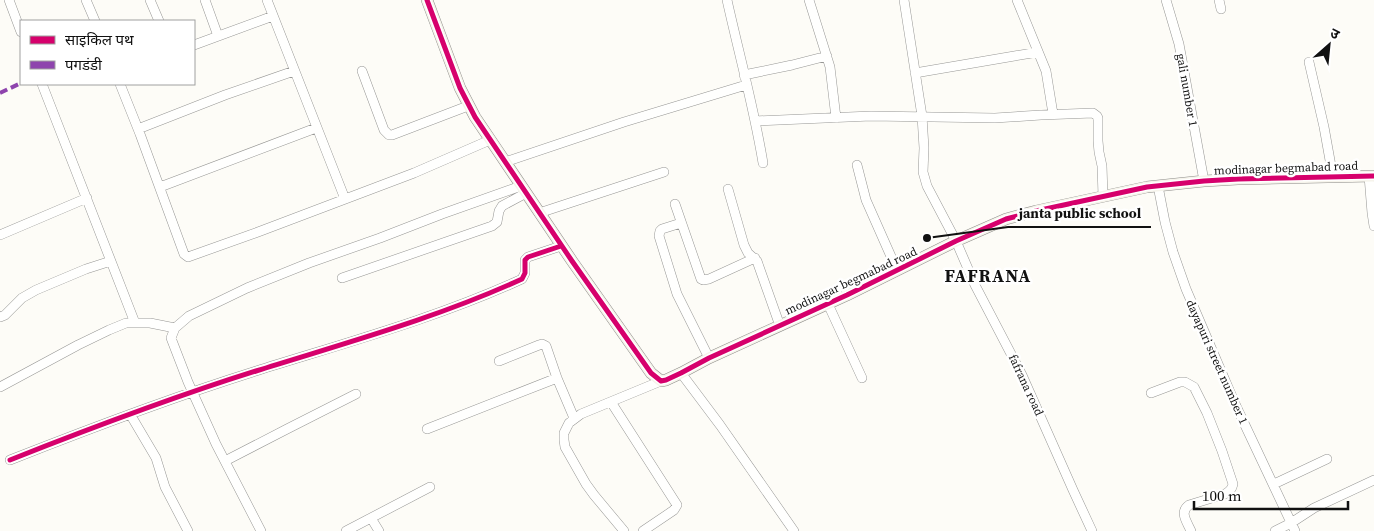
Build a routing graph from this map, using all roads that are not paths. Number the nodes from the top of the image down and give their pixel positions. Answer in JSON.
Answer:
{"nodes":[{"id":1,"x":9,"y":0,"type":"edge"},
{"id":2,"x":86,"y":0,"type":"edge"},
{"id":3,"x":150,"y":0,"type":"edge"},
{"id":4,"x":205,"y":0,"type":"edge"},
{"id":5,"x":267,"y":0,"type":"edge"},
{"id":6,"x":427,"y":0,"type":"edge"},
{"id":7,"x":727,"y":0,"type":"edge"},
{"id":8,"x":809,"y":0,"type":"edge"},
{"id":9,"x":904,"y":0,"type":"edge"},
{"id":10,"x":1017,"y":0,"type":"edge"},
{"id":11,"x":1166,"y":0,"type":"edge"},
{"id":12,"x":273,"y":16,"type":"junction"},
{"id":13,"x":95,"y":20,"type":"edge"},
{"id":14,"x":159,"y":20,"type":"edge"},
{"id":15,"x":20,"y":29,"type":"edge"},
{"id":16,"x":218,"y":36,"type":"junction"},
{"id":17,"x":195,"y":45,"type":"edge"},
{"id":18,"x":1038,"y":52,"type":"junction"},
{"id":19,"x":827,"y":56,"type":"junction"},
{"id":20,"x":1310,"y":62,"type":"dead end"},
{"id":21,"x":294,"y":71,"type":"junction"},
{"id":22,"x":362,"y":71,"type":"dead end"},
{"id":23,"x":915,"y":73,"type":"junction"},
{"id":24,"x":744,"y":75,"type":"junction"},
{"id":25,"x":42,"y":85,"type":"edge"},
{"id":26,"x":120,"y":85,"type":"edge"},
{"id":27,"x":746,"y":85,"type":"junction"},
{"id":28,"x":468,"y":106,"type":"junction"},
{"id":29,"x":1053,"y":114,"type":"junction"},
{"id":30,"x":922,"y":116,"type":"junction"},
{"id":31,"x":836,"y":118,"type":"junction"},
{"id":32,"x":756,"y":121,"type":"junction"},
{"id":33,"x":316,"y":128,"type":"junction"},
{"id":34,"x":138,"y":129,"type":"junction"},
{"id":35,"x":490,"y":140,"type":"junction"},
{"id":36,"x":505,"y":162,"type":"junction"},
{"id":37,"x":762,"y":163,"type":"dead end"},
{"id":38,"x":857,"y":165,"type":"dead end"},
{"id":39,"x":664,"y":172,"type":"dead end"},
{"id":40,"x":1372,"y":176,"type":"edge"},
{"id":41,"x":1332,"y":177,"type":"junction"},
{"id":42,"x":1204,"y":181,"type":"junction"},
{"id":43,"x":1158,"y":186,"type":"junction"},
{"id":44,"x":160,"y":187,"type":"junction"},
{"id":45,"x":523,"y":189,"type":"junction"},
{"id":46,"x":728,"y":189,"type":"dead end"},
{"id":47,"x":1103,"y":196,"type":"junction"},
{"id":48,"x":87,"y":198,"type":"junction"},
{"id":49,"x":345,"y":199,"type":"junction"},
{"id":50,"x":675,"y":204,"type":"dead end"},
{"id":51,"x":539,"y":213,"type":"junction"},
{"id":52,"x":681,"y":223,"type":"junction"},
{"id":53,"x":1374,"y":226,"type":"edge"},
{"id":54,"x":0,"y":235,"type":"edge"},
{"id":55,"x":559,"y":241,"type":"junction"},
{"id":56,"x":956,"y":241,"type":"junction"},
{"id":57,"x":755,"y":258,"type":"junction"},
{"id":58,"x":111,"y":261,"type":"junction"},
{"id":59,"x":897,"y":270,"type":"junction"},
{"id":60,"x":342,"y":278,"type":"dead end"},
{"id":61,"x":828,"y":304,"type":"junction"},
{"id":62,"x":0,"y":317,"type":"edge"},
{"id":63,"x":135,"y":322,"type":"junction"},
{"id":64,"x":780,"y":326,"type":"junction"},
{"id":65,"x":175,"y":328,"type":"junction"},
{"id":66,"x":709,"y":358,"type":"junction"},
{"id":67,"x":499,"y":361,"type":"dead end"},
{"id":68,"x":681,"y":373,"type":"junction"},
{"id":69,"x":557,"y":378,"type":"junction"},
{"id":70,"x":862,"y":378,"type":"dead end"},
{"id":71,"x":660,"y":381,"type":"junction"},
{"id":72,"x":0,"y":387,"type":"edge"},
{"id":73,"x":192,"y":392,"type":"junction"},
{"id":74,"x":1151,"y":393,"type":"dead end"},
{"id":75,"x":356,"y":394,"type":"dead end"},
{"id":76,"x":611,"y":402,"type":"junction"},
{"id":77,"x":130,"y":414,"type":"junction"},
{"id":78,"x":574,"y":418,"type":"junction"},
{"id":79,"x":426,"y":429,"type":"dead end"},
{"id":80,"x":1327,"y":459,"type":"dead end"},
{"id":81,"x":10,"y":460,"type":"dead end"},
{"id":82,"x":225,"y":462,"type":"junction"},
{"id":83,"x":1374,"y":480,"type":"edge"},
{"id":84,"x":1274,"y":484,"type":"junction"},
{"id":85,"x":430,"y":487,"type":"dead end"},
{"id":86,"x":371,"y":518,"type":"junction"},
{"id":87,"x":1293,"y":527,"type":"edge"},
{"id":88,"x":188,"y":531,"type":"edge"},
{"id":89,"x":261,"y":531,"type":"edge"},
{"id":90,"x":346,"y":531,"type":"edge"},
{"id":91,"x":380,"y":531,"type":"edge"},
{"id":92,"x":624,"y":531,"type":"edge"},
{"id":93,"x":643,"y":531,"type":"edge"},
{"id":94,"x":794,"y":531,"type":"edge"},
{"id":95,"x":1092,"y":531,"type":"edge"},
{"id":96,"x":1191,"y":531,"type":"edge"},
{"id":97,"x":1275,"y":531,"type":"edge"}],
"edges":[{"from":1,"to":15,"type":"street"},
{"from":2,"to":13,"type":"street"},
{"from":3,"to":14,"type":"street"},
{"from":4,"to":16,"type":"street"},
{"from":5,"to":12,"type":"street"},
{"from":6,"to":28,"type":"street"},
{"from":7,"to":24,"type":"street"},
{"from":8,"to":19,"type":"street"},
{"from":9,"to":23,"type":"street","name":"fafrana road"},
{"from":10,"to":18,"type":"street"},
{"from":11,"to":42,"type":"street","name":"gali number 1"},
{"from":12,"to":16,"type":"street"},
{"from":12,"to":21,"type":"street"},
{"from":16,"to":17,"type":"street"},
{"from":18,"to":23,"type":"street"},
{"from":18,"to":29,"type":"street"},
{"from":19,"to":24,"type":"street"},
{"from":19,"to":31,"type":"street"},
{"from":20,"to":41,"type":"street"},
{"from":21,"to":33,"type":"street"},
{"from":21,"to":34,"type":"street"},
{"from":22,"to":28,"type":"street"},
{"from":23,"to":30,"type":"street","name":"fafrana road"},
{"from":24,"to":27,"type":"street"},
{"from":25,"to":48,"type":"street"},
{"from":26,"to":34,"type":"street"},
{"from":27,"to":32,"type":"street"},
{"from":27,"to":36,"type":"street"},
{"from":28,"to":35,"type":"street"},
{"from":29,"to":30,"type":"street"},
{"from":29,"to":47,"type":"street"},
{"from":30,"to":31,"type":"street"},
{"from":30,"to":56,"type":"street","name":"fafrana road"},
{"from":31,"to":32,"type":"street"},
{"from":32,"to":37,"type":"street"},
{"from":33,"to":44,"type":"street"},
{"from":33,"to":49,"type":"street"},
{"from":34,"to":44,"type":"street"},
{"from":35,"to":36,"type":"street"},
{"from":35,"to":49,"type":"street"},
{"from":36,"to":45,"type":"street"},
{"from":38,"to":59,"type":"street"},
{"from":39,"to":51,"type":"street"},
{"from":40,"to":41,"type":"street","name":"modinagar begmabad road"},
{"from":40,"to":53,"type":"street"},
{"from":41,"to":42,"type":"street","name":"modinagar begmabad road"},
{"from":42,"to":43,"type":"street","name":"modinagar begmabad road"},
{"from":43,"to":47,"type":"street","name":"modinagar begmabad road"},
{"from":43,"to":84,"type":"street","name":"dayapuri street number 1"},
{"from":44,"to":49,"type":"street"},
{"from":45,"to":51,"type":"street"},
{"from":45,"to":60,"type":"street"},
{"from":45,"to":65,"type":"street"},
{"from":46,"to":57,"type":"street"},
{"from":47,"to":56,"type":"street","name":"modinagar begmabad road"},
{"from":48,"to":54,"type":"street"},
{"from":48,"to":58,"type":"street"},
{"from":50,"to":52,"type":"street"},
{"from":51,"to":55,"type":"street"},
{"from":52,"to":57,"type":"street"},
{"from":52,"to":66,"type":"street"},
{"from":55,"to":71,"type":"street"},
{"from":55,"to":73,"type":"street"},
{"from":56,"to":59,"type":"street","name":"modinagar begmabad road"},
{"from":56,"to":95,"type":"street","name":"fafrana road"},
{"from":57,"to":64,"type":"street"},
{"from":58,"to":62,"type":"street"},
{"from":58,"to":63,"type":"street"},
{"from":59,"to":61,"type":"street","name":"modinagar begmabad road"},
{"from":61,"to":64,"type":"street","name":"modinagar begmabad road"},
{"from":61,"to":70,"type":"street"},
{"from":63,"to":65,"type":"street"},
{"from":63,"to":72,"type":"street"},
{"from":64,"to":66,"type":"street","name":"modinagar begmabad road"},
{"from":65,"to":73,"type":"street"},
{"from":66,"to":68,"type":"street","name":"modinagar begmabad road"},
{"from":67,"to":69,"type":"street"},
{"from":68,"to":71,"type":"street","name":"modinagar begmabad road"},
{"from":68,"to":94,"type":"street"},
{"from":69,"to":78,"type":"street"},
{"from":69,"to":79,"type":"street"},
{"from":71,"to":76,"type":"street"},
{"from":73,"to":77,"type":"street"},
{"from":73,"to":82,"type":"street"},
{"from":74,"to":96,"type":"street"},
{"from":75,"to":82,"type":"street"},
{"from":76,"to":78,"type":"street"},
{"from":76,"to":93,"type":"street"},
{"from":77,"to":81,"type":"street"},
{"from":77,"to":88,"type":"street"},
{"from":78,"to":92,"type":"street"},
{"from":80,"to":84,"type":"street"},
{"from":82,"to":89,"type":"street"},
{"from":83,"to":87,"type":"street"},
{"from":84,"to":87,"type":"street","name":"dayapuri street number 1"},
{"from":85,"to":86,"type":"street"},
{"from":86,"to":90,"type":"street"},
{"from":86,"to":91,"type":"street"},
{"from":87,"to":97,"type":"street"}]}
